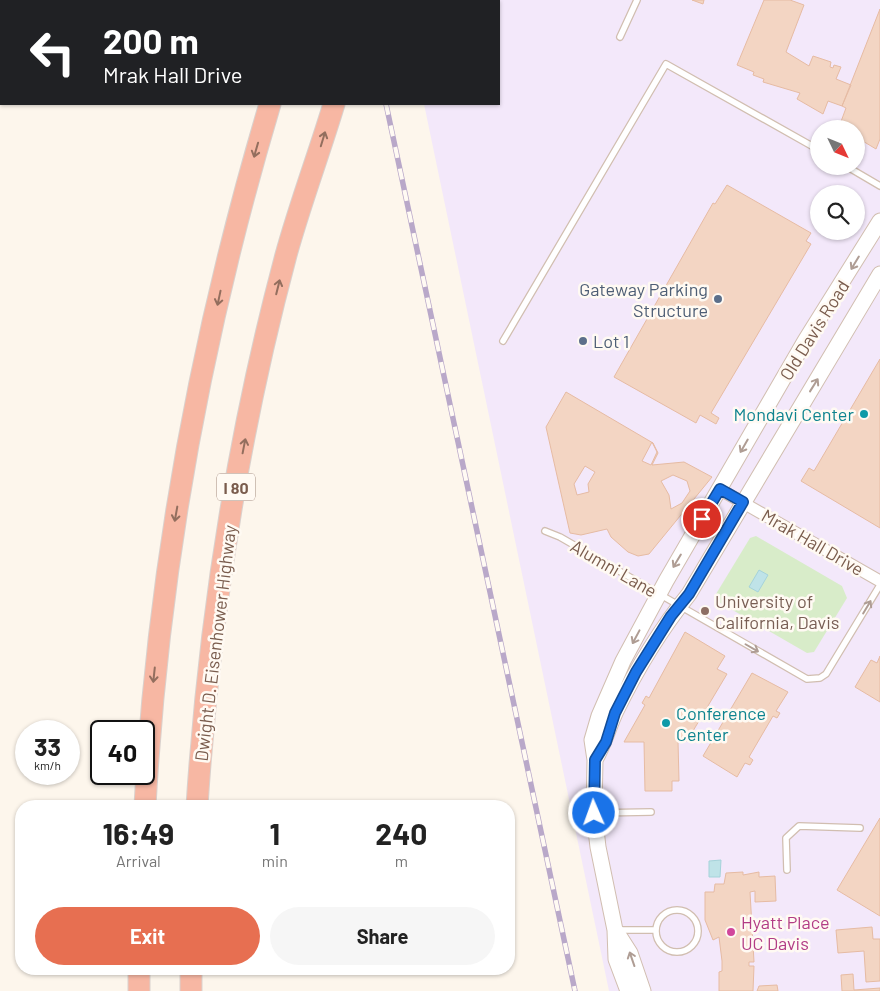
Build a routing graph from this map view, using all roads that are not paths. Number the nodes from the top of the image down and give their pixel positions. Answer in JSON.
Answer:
{"nodes":[{"id":1,"x":637,"y":0,"type":"edge"},
{"id":2,"x":620,"y":37,"type":"dead end"},
{"id":3,"x":270,"y":105,"type":"edge"},
{"id":4,"x":334,"y":105,"type":"edge"},
{"id":5,"x":810,"y":145,"type":"edge"},
{"id":6,"x":861,"y":175,"type":"edge"},
{"id":7,"x":880,"y":186,"type":"edge"},
{"id":8,"x":880,"y":221,"type":"edge"},
{"id":9,"x":880,"y":274,"type":"edge"},
{"id":10,"x":503,"y":341,"type":"dead end"},
{"id":11,"x":720,"y":489,"type":"junction"},
{"id":12,"x":743,"y":502,"type":"junction"},
{"id":13,"x":545,"y":531,"type":"dead end"},
{"id":14,"x":880,"y":581,"type":"edge"},
{"id":15,"x":880,"y":585,"type":"edge"},
{"id":16,"x":659,"y":594,"type":"junction"},
{"id":17,"x":680,"y":606,"type":"junction"},
{"id":18,"x":595,"y":760,"type":"junction"},
{"id":19,"x":145,"y":800,"type":"edge"},
{"id":20,"x":198,"y":800,"type":"edge"},
{"id":21,"x":651,"y":812,"type":"dead end"},
{"id":22,"x":594,"y":813,"type":"junction"},
{"id":23,"x":860,"y":828,"type":"dead end"},
{"id":24,"x":787,"y":870,"type":"dead end"},
{"id":25,"x":616,"y":930,"type":"junction"},
{"id":26,"x":656,"y":930,"type":"junction"},
{"id":27,"x":139,"y":975,"type":"edge"},
{"id":28,"x":191,"y":975,"type":"edge"},
{"id":29,"x":139,"y":991,"type":"edge"},
{"id":30,"x":191,"y":991,"type":"edge"},
{"id":31,"x":628,"y":991,"type":"edge"},
{"id":32,"x":644,"y":991,"type":"edge"}],
"edges":[{"from":1,"to":2,"type":"lane"},
{"from":3,"to":19,"type":"highway","one_way":true},
{"from":20,"to":4,"type":"highway","name":"Dwight D. Eisenhower Highway","number":"I 80","one_way":true},
{"from":5,"to":10,"type":"lane"},
{"from":6,"to":7,"type":"lane"},
{"from":8,"to":11,"type":"street","name":"Old Davis Road","one_way":true},
{"from":12,"to":9,"type":"street","name":"Old Davis Road","one_way":true},
{"from":11,"to":12,"type":"street","name":"Mrak Hall Drive"},
{"from":11,"to":16,"type":"street","name":"Old Davis Road","one_way":true},
{"from":12,"to":14,"type":"street","name":"Mrak Hall Drive"},
{"from":12,"to":17,"type":"street","name":"Old Davis Road"},
{"from":13,"to":16,"type":"lane","name":"Alumni Lane"},
{"from":17,"to":15,"type":"lane","name":"Alumni Lane","one_way":true},
{"from":16,"to":17,"type":"lane","name":"Alumni Lane"},
{"from":16,"to":18,"type":"street","name":"Old Davis Road","one_way":true},
{"from":17,"to":18,"type":"street","name":"Old Davis Road"},
{"from":18,"to":22,"type":"street","name":"Old Davis Road"},
{"from":21,"to":22,"type":"lane"},
{"from":22,"to":25,"type":"street","name":"Old Davis Road"},
{"from":23,"to":24,"type":"lane"},
{"from":25,"to":26,"type":"lane"},
{"from":25,"to":31,"type":"street","name":"Old Davis Road"},
{"from":32,"to":25,"type":"street","name":"Old Davis Road","one_way":true},
{"from":26,"to":26,"type":"lane"},
{"from":27,"to":29,"type":"highway"},
{"from":28,"to":30,"type":"highway"}]}
